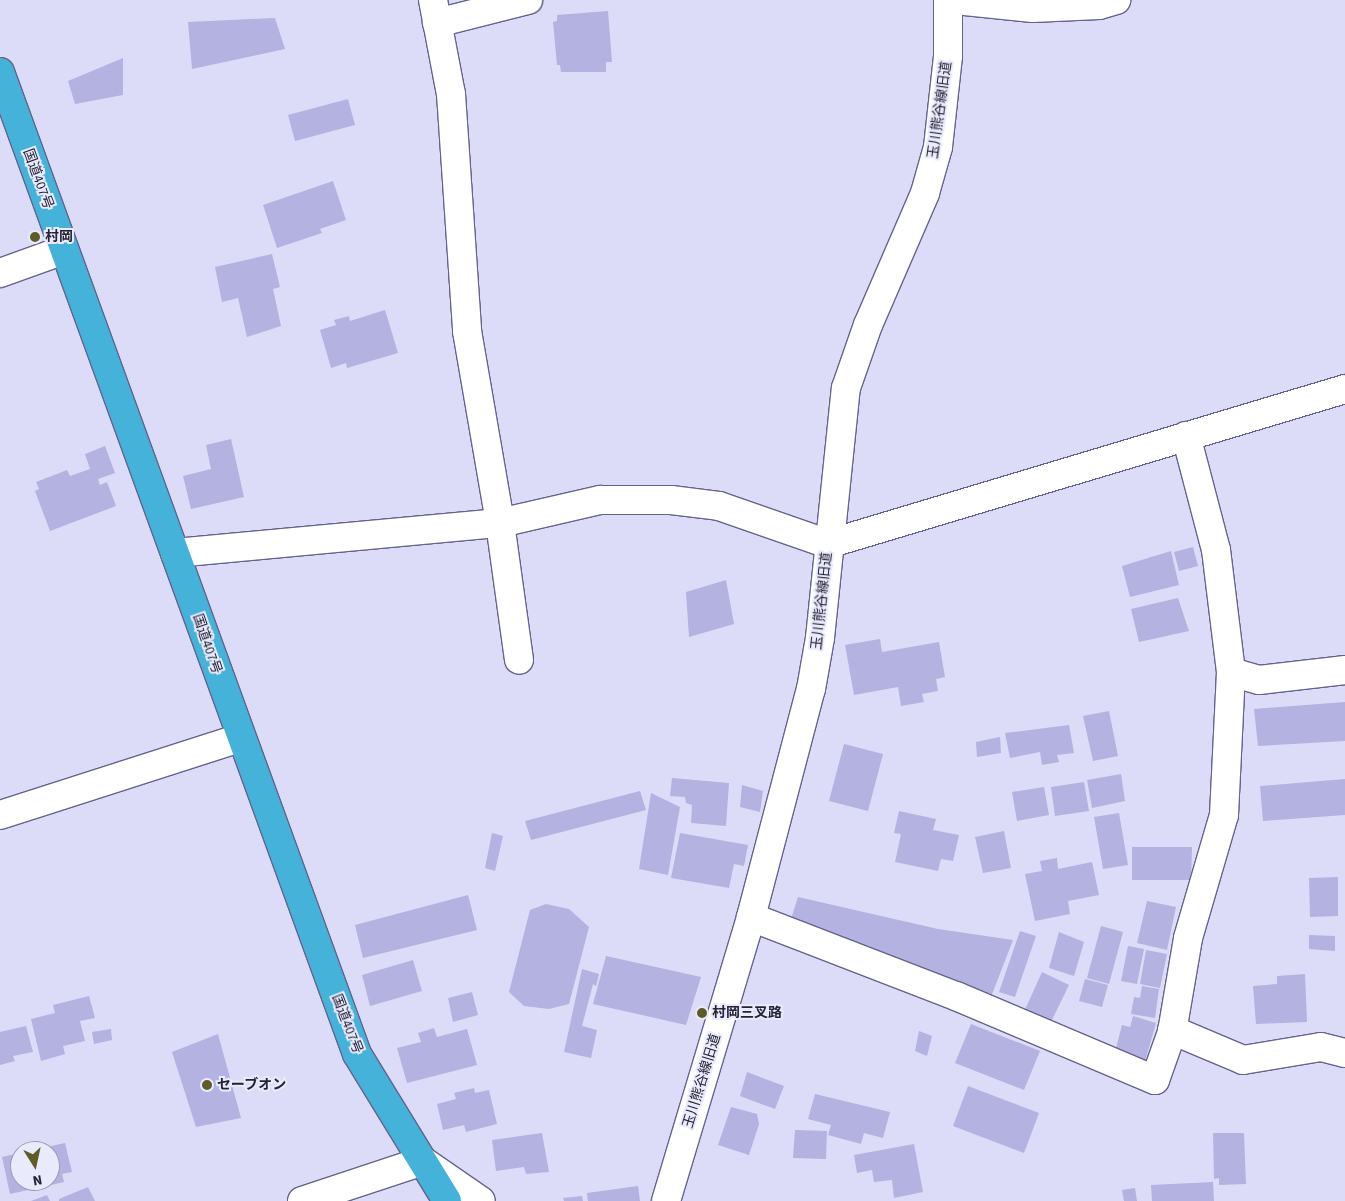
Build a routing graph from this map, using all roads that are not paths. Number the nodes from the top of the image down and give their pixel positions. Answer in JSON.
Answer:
{"nodes":[{"id":1,"x":528,"y":0,"type":"edge"},
{"id":2,"x":948,"y":0,"type":"edge"},
{"id":3,"x":955,"y":0,"type":"edge"},
{"id":4,"x":1116,"y":0,"type":"edge"},
{"id":5,"x":435,"y":12,"type":"edge"},
{"id":6,"x":0,"y":72,"type":"edge"},
{"id":7,"x":64,"y":250,"type":"junction"},
{"id":8,"x":0,"y":273,"type":"edge"},
{"id":9,"x":1345,"y":388,"type":"edge"},
{"id":10,"x":1186,"y":436,"type":"junction"},
{"id":11,"x":500,"y":523,"type":"junction"},
{"id":12,"x":828,"y":544,"type":"junction"},
{"id":13,"x":175,"y":553,"type":"junction"},
{"id":14,"x":519,"y":660,"type":"dead end"},
{"id":15,"x":1345,"y":670,"type":"edge"},
{"id":16,"x":1231,"y":672,"type":"junction"},
{"id":17,"x":240,"y":738,"type":"junction"},
{"id":18,"x":0,"y":814,"type":"edge"},
{"id":19,"x":751,"y":917,"type":"junction"},
{"id":20,"x":1172,"y":1030,"type":"junction"},
{"id":21,"x":1345,"y":1053,"type":"edge"},
{"id":22,"x":423,"y":1161,"type":"junction"},
{"id":23,"x":345,"y":1194,"type":"edge"},
{"id":24,"x":302,"y":1201,"type":"edge"},
{"id":25,"x":447,"y":1201,"type":"edge"},
{"id":26,"x":481,"y":1201,"type":"edge"},
{"id":27,"x":666,"y":1201,"type":"edge"}],
"edges":[{"from":1,"to":5,"type":"street"},
{"from":2,"to":12,"type":"street","name":"玉川熊谷線旧道"},
{"from":3,"to":4,"type":"street"},
{"from":5,"to":11,"type":"street"},
{"from":6,"to":7,"type":"highway","name":"国道407号"},
{"from":7,"to":8,"type":"street"},
{"from":7,"to":13,"type":"highway","name":"国道407号"},
{"from":9,"to":10,"type":"street"},
{"from":10,"to":12,"type":"street"},
{"from":10,"to":16,"type":"street"},
{"from":11,"to":12,"type":"street"},
{"from":11,"to":13,"type":"street"},
{"from":11,"to":14,"type":"street"},
{"from":12,"to":19,"type":"street","name":"玉川熊谷線旧道"},
{"from":13,"to":17,"type":"highway","name":"国道407号"},
{"from":15,"to":16,"type":"street"},
{"from":16,"to":20,"type":"street"},
{"from":17,"to":18,"type":"street"},
{"from":17,"to":22,"type":"highway","name":"国道407号"},
{"from":19,"to":20,"type":"street"},
{"from":19,"to":27,"type":"street","name":"玉川熊谷線旧道"},
{"from":20,"to":21,"type":"street"},
{"from":22,"to":23,"type":"street"},
{"from":22,"to":25,"type":"highway","name":"国道407号"},
{"from":22,"to":26,"type":"street"},
{"from":23,"to":24,"type":"street"}]}
